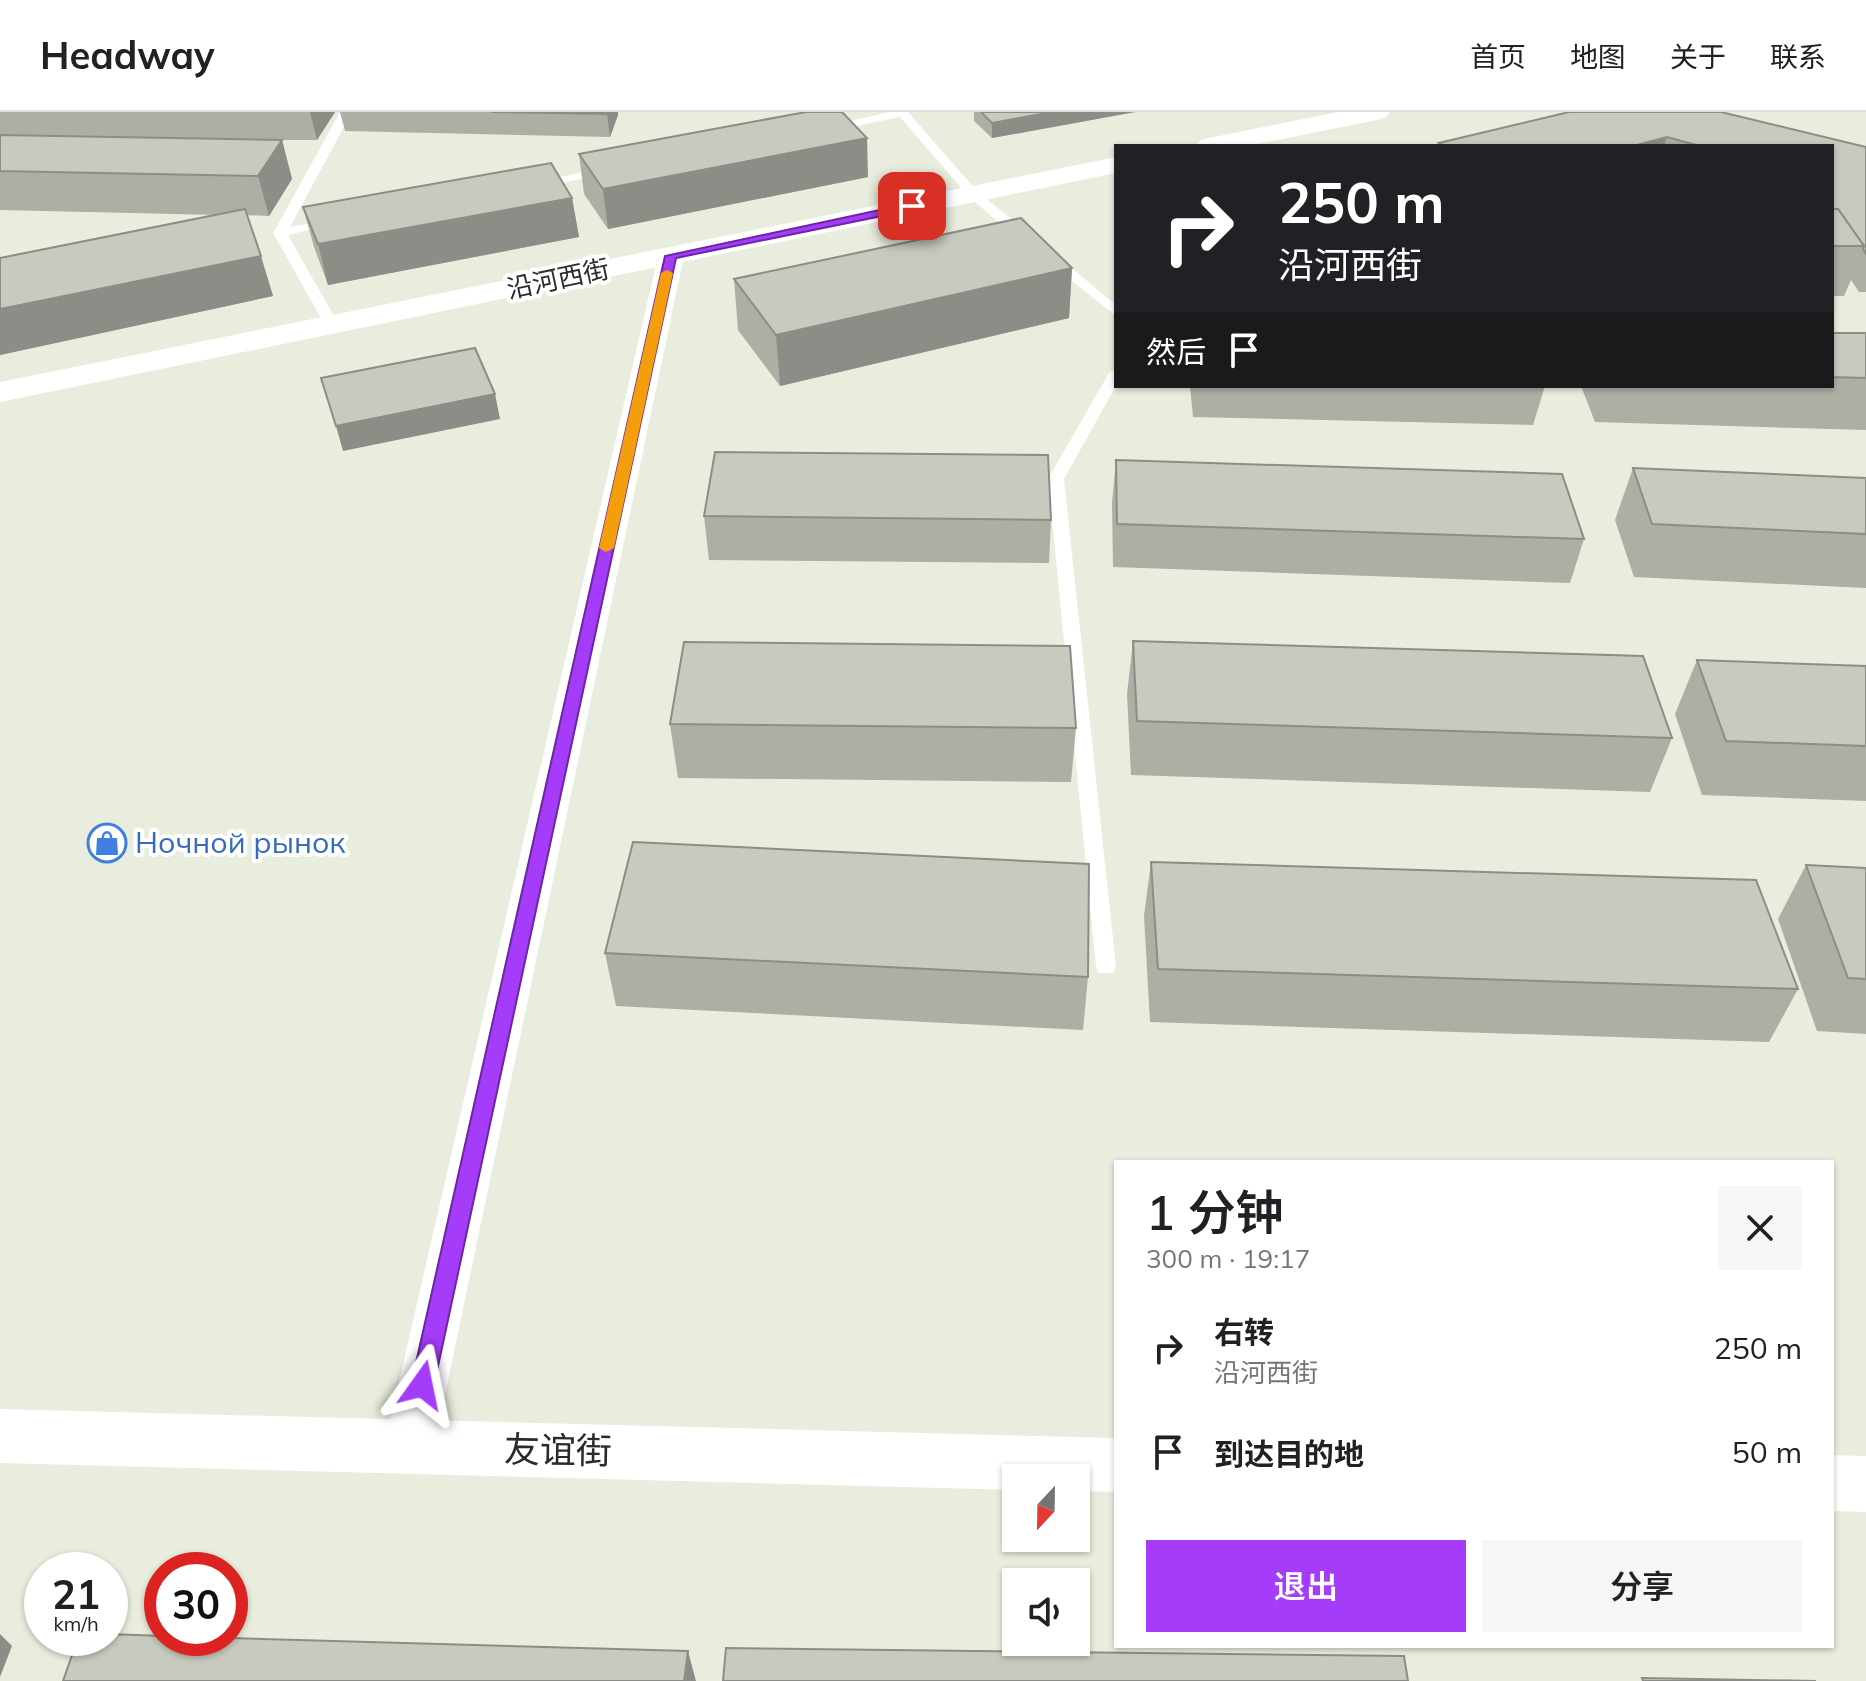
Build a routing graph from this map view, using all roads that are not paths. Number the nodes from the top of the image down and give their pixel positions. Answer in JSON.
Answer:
{"nodes":[{"id":1,"x":346,"y":112,"type":"edge"},
{"id":2,"x":1377,"y":112,"type":"edge"},
{"id":3,"x":902,"y":113,"type":"edge"},
{"id":4,"x":809,"y":131,"type":"edge"},
{"id":5,"x":1219,"y":144,"type":"edge"},
{"id":6,"x":1114,"y":165,"type":"edge"},
{"id":7,"x":622,"y":167,"type":"edge"},
{"id":8,"x":529,"y":185,"type":"edge"},
{"id":9,"x":973,"y":194,"type":"junction"},
{"id":10,"x":342,"y":221,"type":"edge"},
{"id":11,"x":280,"y":233,"type":"junction"},
{"id":12,"x":1032,"y":243,"type":"edge"},
{"id":13,"x":1044,"y":253,"type":"edge"},
{"id":14,"x":671,"y":256,"type":"junction"},
{"id":15,"x":1114,"y":310,"type":"edge"},
{"id":16,"x":332,"y":325,"type":"junction"},
{"id":17,"x":1114,"y":377,"type":"edge"},
{"id":18,"x":0,"y":392,"type":"edge"},
{"id":19,"x":1106,"y":967,"type":"dead end"},
{"id":20,"x":0,"y":1436,"type":"edge"},
{"id":21,"x":409,"y":1447,"type":"junction"},
{"id":22,"x":1114,"y":1465,"type":"edge"},
{"id":23,"x":1834,"y":1483,"type":"edge"},
{"id":24,"x":1866,"y":1484,"type":"edge"}],
"edges":[{"from":1,"to":11,"type":"lane"},
{"from":2,"to":5,"type":"street"},
{"from":3,"to":4,"type":"lane"},
{"from":3,"to":9,"type":"lane"},
{"from":6,"to":9,"type":"street","name":"沿河西街"},
{"from":7,"to":8,"type":"lane"},
{"from":9,"to":12,"type":"lane"},
{"from":9,"to":14,"type":"street","name":"沿河西街"},
{"from":10,"to":11,"type":"lane"},
{"from":11,"to":16,"type":"lane"},
{"from":13,"to":15,"type":"lane"},
{"from":14,"to":16,"type":"street","name":"沿河西街"},
{"from":14,"to":21,"type":"street"},
{"from":16,"to":18,"type":"street","name":"沿河西街"},
{"from":17,"to":19,"type":"lane"},
{"from":20,"to":21,"type":"street","name":"友谊街"},
{"from":21,"to":22,"type":"street","name":"友谊街"},
{"from":23,"to":24,"type":"street"}]}
